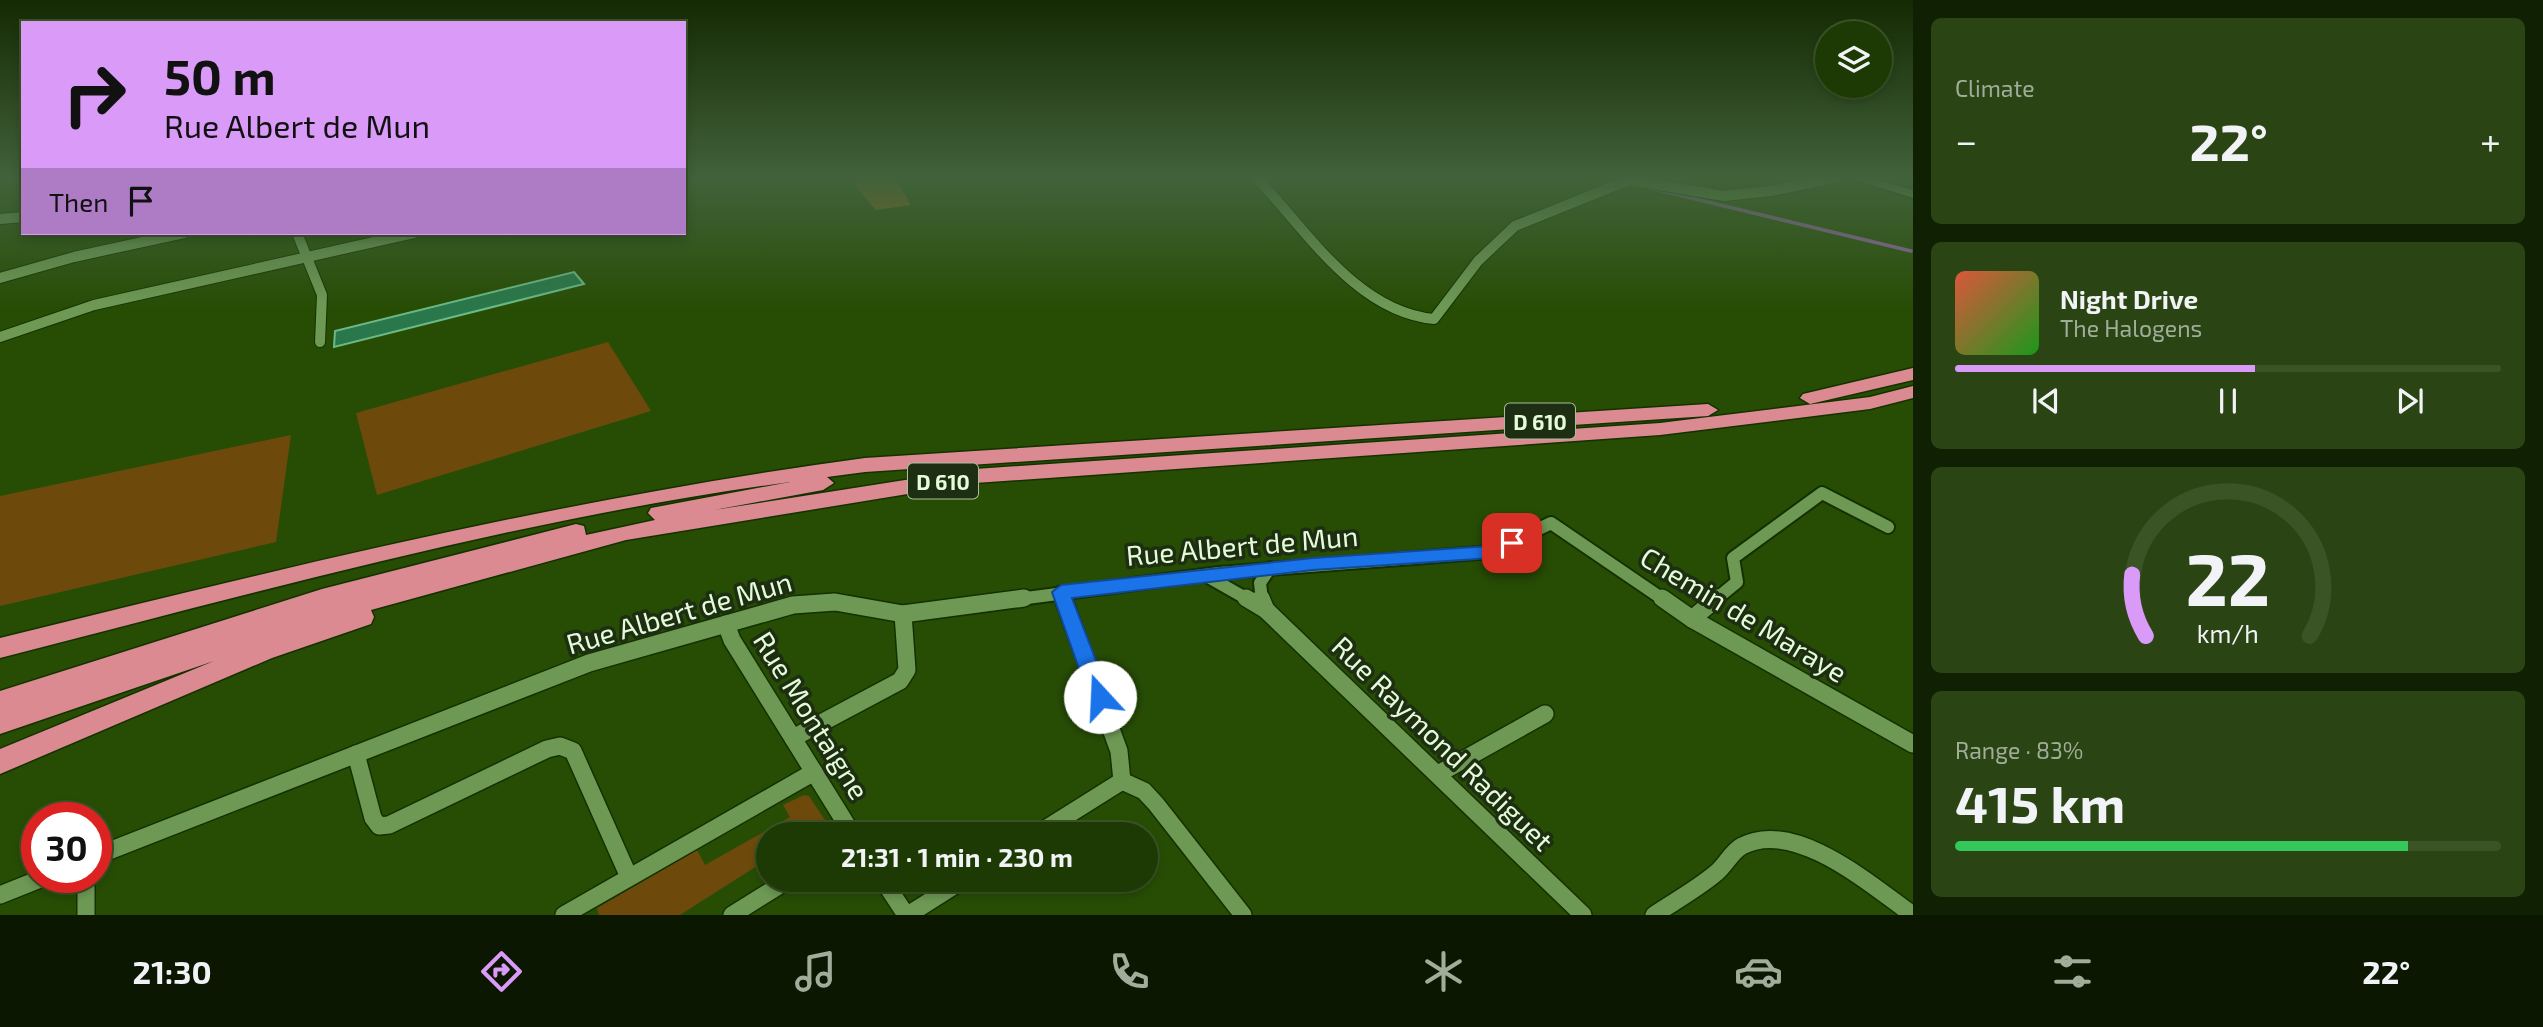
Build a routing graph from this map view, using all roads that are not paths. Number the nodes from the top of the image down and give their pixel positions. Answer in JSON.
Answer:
{"nodes":[{"id":1,"x":1295,"y":221,"type":"edge"},
{"id":2,"x":1528,"y":221,"type":"edge"},
{"id":3,"x":175,"y":235,"type":"edge"},
{"id":4,"x":299,"y":235,"type":"edge"},
{"id":5,"x":404,"y":235,"type":"edge"},
{"id":6,"x":306,"y":255,"type":"junction"},
{"id":7,"x":0,"y":278,"type":"edge"},
{"id":8,"x":1434,"y":319,"type":"joint"},
{"id":9,"x":0,"y":337,"type":"edge"},
{"id":10,"x":320,"y":342,"type":"dead end"},
{"id":11,"x":1913,"y":374,"type":"edge"},
{"id":12,"x":1913,"y":392,"type":"edge"},
{"id":13,"x":1005,"y":458,"type":"junction"},
{"id":14,"x":1551,"y":523,"type":"joint"},
{"id":15,"x":1888,"y":527,"type":"dead end"},
{"id":16,"x":521,"y":561,"type":"junction"},
{"id":17,"x":1270,"y":568,"type":"junction"},
{"id":18,"x":1205,"y":575,"type":"junction"},
{"id":19,"x":1061,"y":592,"type":"junction"},
{"id":20,"x":1266,"y":610,"type":"junction"},
{"id":21,"x":903,"y":614,"type":"junction"},
{"id":22,"x":1692,"y":619,"type":"junction"},
{"id":23,"x":726,"y":624,"type":"junction"},
{"id":24,"x":0,"y":648,"type":"edge"},
{"id":25,"x":0,"y":702,"type":"edge"},
{"id":26,"x":1545,"y":714,"type":"dead end"},
{"id":27,"x":0,"y":723,"type":"edge"},
{"id":28,"x":793,"y":738,"type":"junction"},
{"id":29,"x":1913,"y":744,"type":"edge"},
{"id":30,"x":356,"y":754,"type":"junction"},
{"id":31,"x":0,"y":761,"type":"edge"},
{"id":32,"x":814,"y":772,"type":"junction"},
{"id":33,"x":1438,"y":774,"type":"junction"},
{"id":34,"x":1122,"y":780,"type":"junction"},
{"id":35,"x":845,"y":822,"type":"edge"},
{"id":36,"x":1056,"y":822,"type":"edge"},
{"id":37,"x":112,"y":850,"type":"edge"},
{"id":38,"x":629,"y":877,"type":"junction"},
{"id":39,"x":21,"y":887,"type":"edge"},
{"id":40,"x":769,"y":892,"type":"edge"},
{"id":41,"x":891,"y":892,"type":"edge"},
{"id":42,"x":944,"y":892,"type":"edge"},
{"id":43,"x":86,"y":893,"type":"edge"},
{"id":44,"x":0,"y":895,"type":"edge"},
{"id":45,"x":86,"y":915,"type":"edge"},
{"id":46,"x":564,"y":915,"type":"edge"},
{"id":47,"x":732,"y":915,"type":"edge"},
{"id":48,"x":907,"y":915,"type":"edge"},
{"id":49,"x":1243,"y":915,"type":"edge"},
{"id":50,"x":1583,"y":915,"type":"edge"},
{"id":51,"x":1654,"y":915,"type":"edge"},
{"id":52,"x":1913,"y":915,"type":"edge"}],
"edges":[{"from":1,"to":8,"type":"street"},
{"from":2,"to":8,"type":"street"},
{"from":3,"to":7,"type":"street"},
{"from":4,"to":6,"type":"street"},
{"from":5,"to":6,"type":"street"},
{"from":6,"to":9,"type":"street"},
{"from":6,"to":10,"type":"street"},
{"from":11,"to":13,"type":"highway","number":"D 610"},
{"from":12,"to":16,"type":"highway","number":"D 610"},
{"from":13,"to":24,"type":"highway"},
{"from":13,"to":25,"type":"highway","number":"D 610"},
{"from":14,"to":17,"type":"street","name":"Rue Albert de Mun"},
{"from":14,"to":22,"type":"street","name":"Chemin de Maraye"},
{"from":15,"to":22,"type":"street"},
{"from":16,"to":27,"type":"highway","number":"D 610"},
{"from":16,"to":31,"type":"highway"},
{"from":17,"to":18,"type":"street","name":"Rue Albert de Mun"},
{"from":17,"to":20,"type":"street"},
{"from":18,"to":19,"type":"street","name":"Rue Albert de Mun"},
{"from":18,"to":20,"type":"street","name":"Rue Raymond Radiguet"},
{"from":19,"to":21,"type":"street","name":"Rue Albert de Mun"},
{"from":19,"to":34,"type":"street"},
{"from":20,"to":33,"type":"street","name":"Rue Raymond Radiguet"},
{"from":21,"to":23,"type":"street","name":"Rue Albert de Mun"},
{"from":21,"to":28,"type":"street"},
{"from":22,"to":29,"type":"street","name":"Chemin de Maraye"},
{"from":23,"to":28,"type":"street","name":"Rue Montaigne"},
{"from":23,"to":30,"type":"street","name":"Rue Albert de Mun"},
{"from":26,"to":33,"type":"street"},
{"from":28,"to":32,"type":"street","name":"Rue Montaigne"},
{"from":30,"to":37,"type":"street","name":"Rue Albert de Mun"},
{"from":30,"to":38,"type":"street"},
{"from":32,"to":35,"type":"street","name":"Rue Montaigne"},
{"from":32,"to":38,"type":"street"},
{"from":33,"to":50,"type":"street","name":"Rue Raymond Radiguet"},
{"from":34,"to":36,"type":"street"},
{"from":34,"to":49,"type":"street"},
{"from":38,"to":46,"type":"street"},
{"from":39,"to":44,"type":"street"},
{"from":40,"to":47,"type":"street"},
{"from":41,"to":48,"type":"street"},
{"from":42,"to":48,"type":"street"},
{"from":43,"to":45,"type":"street"},
{"from":51,"to":52,"type":"street"}]}
